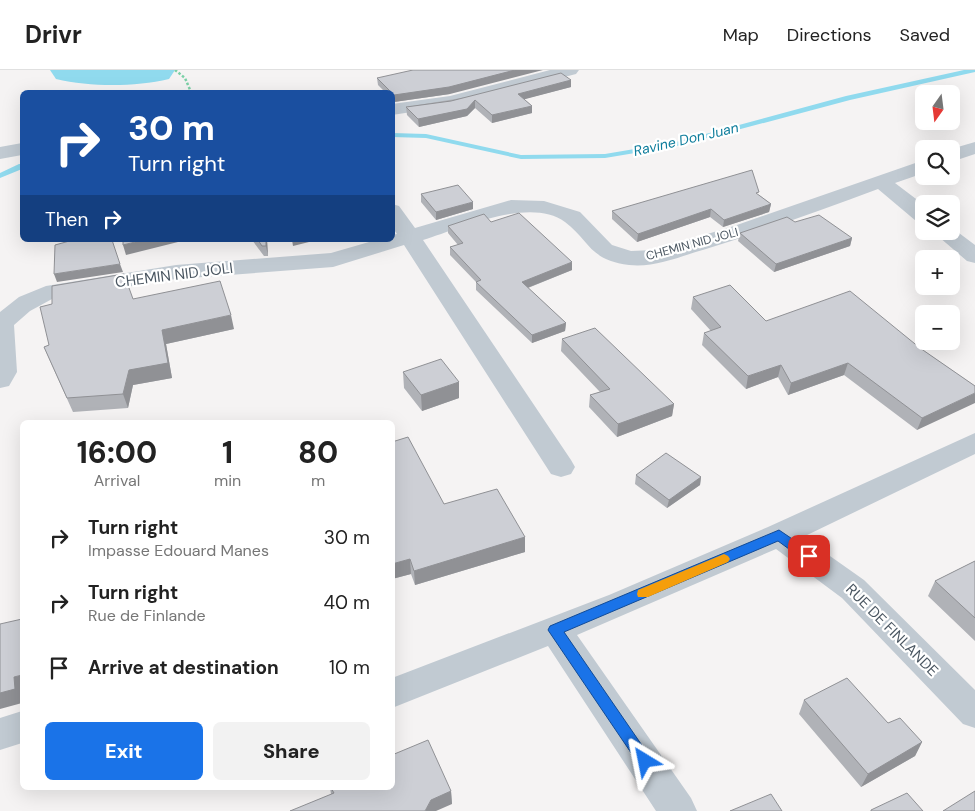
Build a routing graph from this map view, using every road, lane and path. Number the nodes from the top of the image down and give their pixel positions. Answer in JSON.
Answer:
{"nodes":[{"id":1,"x":176,"y":70,"type":"edge"},
{"id":2,"x":570,"y":70,"type":"edge"},
{"id":3,"x":189,"y":90,"type":"edge"},
{"id":4,"x":395,"y":110,"type":"edge"},
{"id":5,"x":975,"y":148,"type":"edge"},
{"id":6,"x":20,"y":149,"type":"edge"},
{"id":7,"x":0,"y":153,"type":"edge"},
{"id":8,"x":960,"y":153,"type":"edge"},
{"id":9,"x":915,"y":169,"type":"edge"},
{"id":10,"x":881,"y":182,"type":"junction"},
{"id":11,"x":915,"y":209,"type":"edge"},
{"id":12,"x":395,"y":214,"type":"edge"},
{"id":13,"x":412,"y":236,"type":"junction"},
{"id":14,"x":955,"y":240,"type":"edge"},
{"id":15,"x":395,"y":241,"type":"edge"},
{"id":16,"x":392,"y":242,"type":"edge"},
{"id":17,"x":975,"y":256,"type":"edge"},
{"id":18,"x":0,"y":380,"type":"edge"},
{"id":19,"x":975,"y":443,"type":"edge"},
{"id":20,"x":560,"y":467,"type":"dead end"},
{"id":21,"x":779,"y":535,"type":"junction"},
{"id":22,"x":555,"y":630,"type":"junction"},
{"id":23,"x":395,"y":692,"type":"edge"},
{"id":24,"x":975,"y":712,"type":"edge"},
{"id":25,"x":20,"y":729,"type":"edge"},
{"id":26,"x":0,"y":734,"type":"edge"},
{"id":27,"x":678,"y":811,"type":"edge"}],
"edges":[{"from":1,"to":3,"type":"path"},
{"from":2,"to":4,"type":"street"},
{"from":5,"to":8,"type":"street"},
{"from":6,"to":7,"type":"street"},
{"from":9,"to":10,"type":"street","name":"CHEMIN NID JOLI"},
{"from":10,"to":11,"type":"street"},
{"from":10,"to":13,"type":"street","name":"CHEMIN NID JOLI"},
{"from":12,"to":13,"type":"street"},
{"from":13,"to":15,"type":"street","name":"CHEMIN NID JOLI"},
{"from":13,"to":20,"type":"street"},
{"from":14,"to":17,"type":"street"},
{"from":16,"to":18,"type":"street","name":"CHEMIN NID JOLI"},
{"from":19,"to":21,"type":"street"},
{"from":21,"to":22,"type":"street"},
{"from":21,"to":24,"type":"street","name":"RUE DE FINLANDE"},
{"from":22,"to":23,"type":"street"},
{"from":22,"to":27,"type":"street"},
{"from":25,"to":26,"type":"street"}]}
